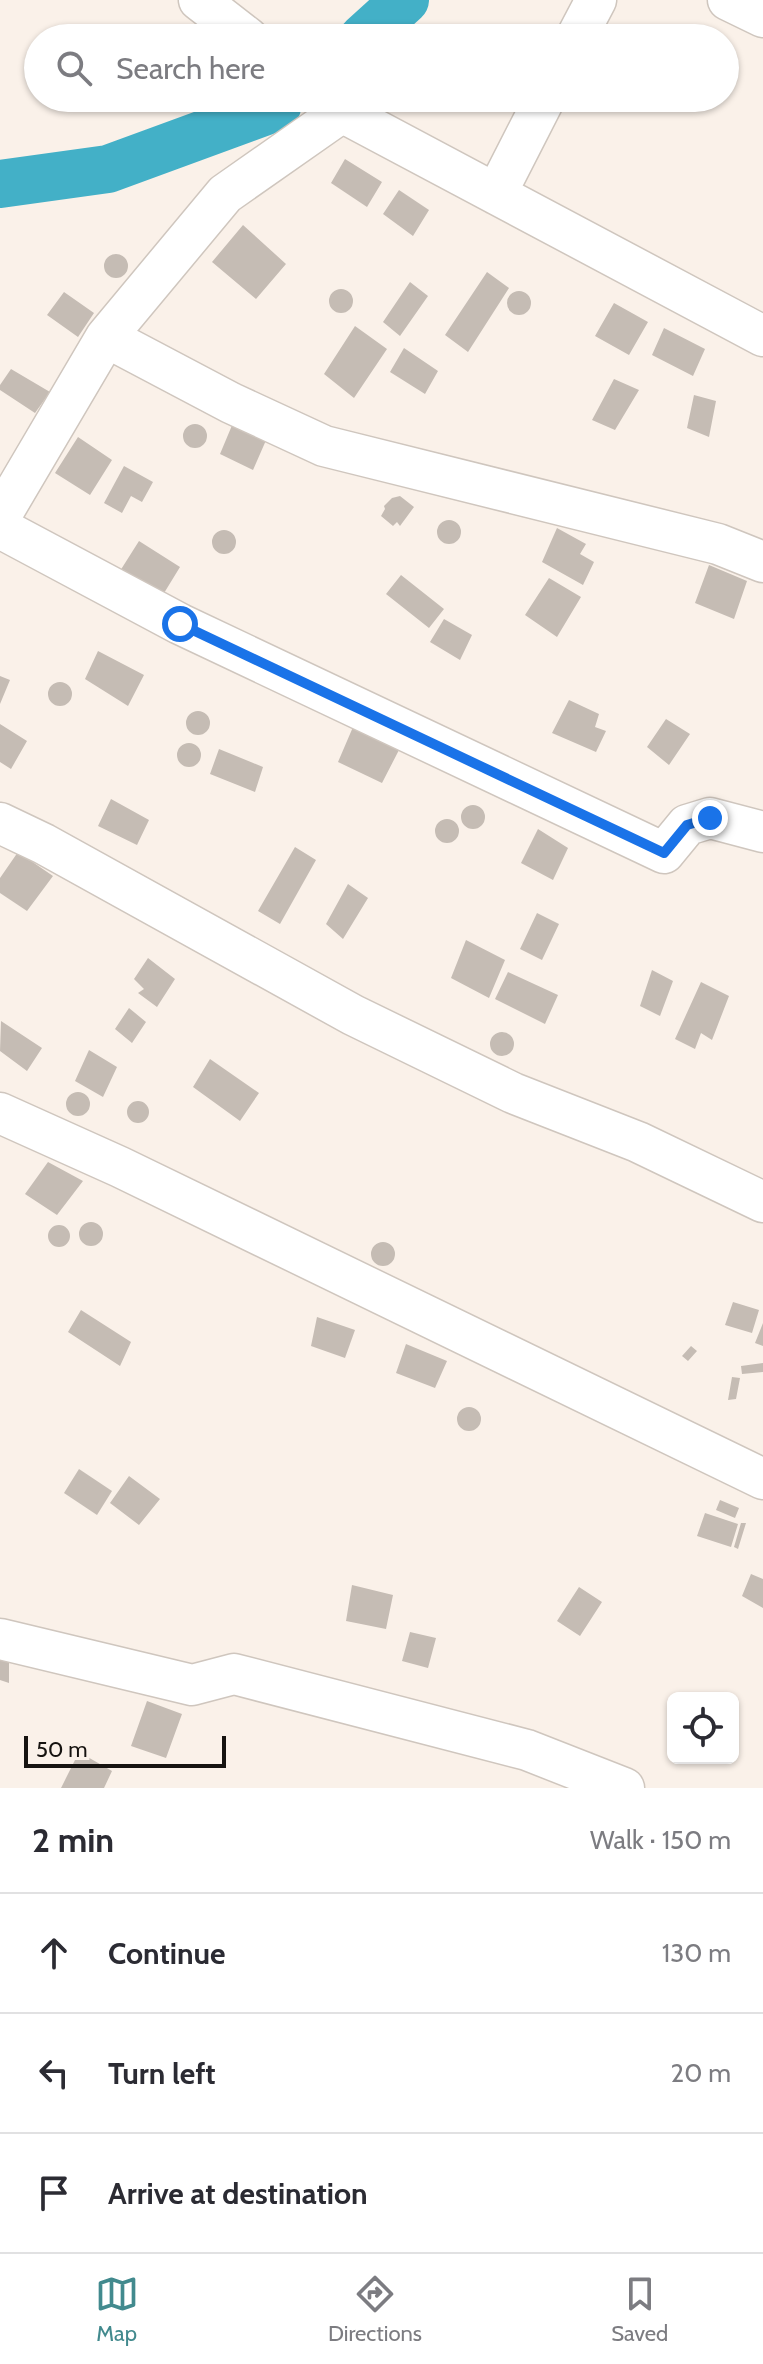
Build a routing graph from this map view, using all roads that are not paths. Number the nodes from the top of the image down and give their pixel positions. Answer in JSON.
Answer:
{"nodes":[{"id":1,"x":199,"y":0,"type":"edge"},
{"id":2,"x":596,"y":0,"type":"edge"},
{"id":3,"x":728,"y":0,"type":"edge"},
{"id":4,"x":763,"y":17,"type":"edge"},
{"id":5,"x":230,"y":24,"type":"edge"},
{"id":6,"x":583,"y":24,"type":"edge"},
{"id":7,"x":325,"y":112,"type":"edge"},
{"id":8,"x":346,"y":112,"type":"edge"},
{"id":9,"x":538,"y":112,"type":"edge"},
{"id":10,"x":496,"y":194,"type":"junction"},
{"id":11,"x":763,"y":336,"type":"edge"},
{"id":12,"x":106,"y":337,"type":"junction"},
{"id":13,"x":0,"y":517,"type":"edge"},
{"id":14,"x":0,"y":528,"type":"edge"},
{"id":15,"x":763,"y":562,"type":"edge"},
{"id":16,"x":0,"y":823,"type":"edge"},
{"id":17,"x":763,"y":832,"type":"edge"},
{"id":18,"x":0,"y":1113,"type":"edge"},
{"id":19,"x":763,"y":1202,"type":"edge"},
{"id":20,"x":763,"y":1479,"type":"edge"},
{"id":21,"x":0,"y":1639,"type":"edge"},
{"id":22,"x":624,"y":1788,"type":"edge"}],
"edges":[{"from":1,"to":5,"type":"street"},
{"from":2,"to":6,"type":"street"},
{"from":3,"to":4,"type":"street"},
{"from":7,"to":12,"type":"street"},
{"from":8,"to":10,"type":"street"},
{"from":9,"to":10,"type":"street"},
{"from":10,"to":11,"type":"street"},
{"from":12,"to":13,"type":"street"},
{"from":12,"to":15,"type":"street"},
{"from":14,"to":17,"type":"street"},
{"from":16,"to":19,"type":"street"},
{"from":18,"to":20,"type":"street"},
{"from":21,"to":22,"type":"street"}]}
